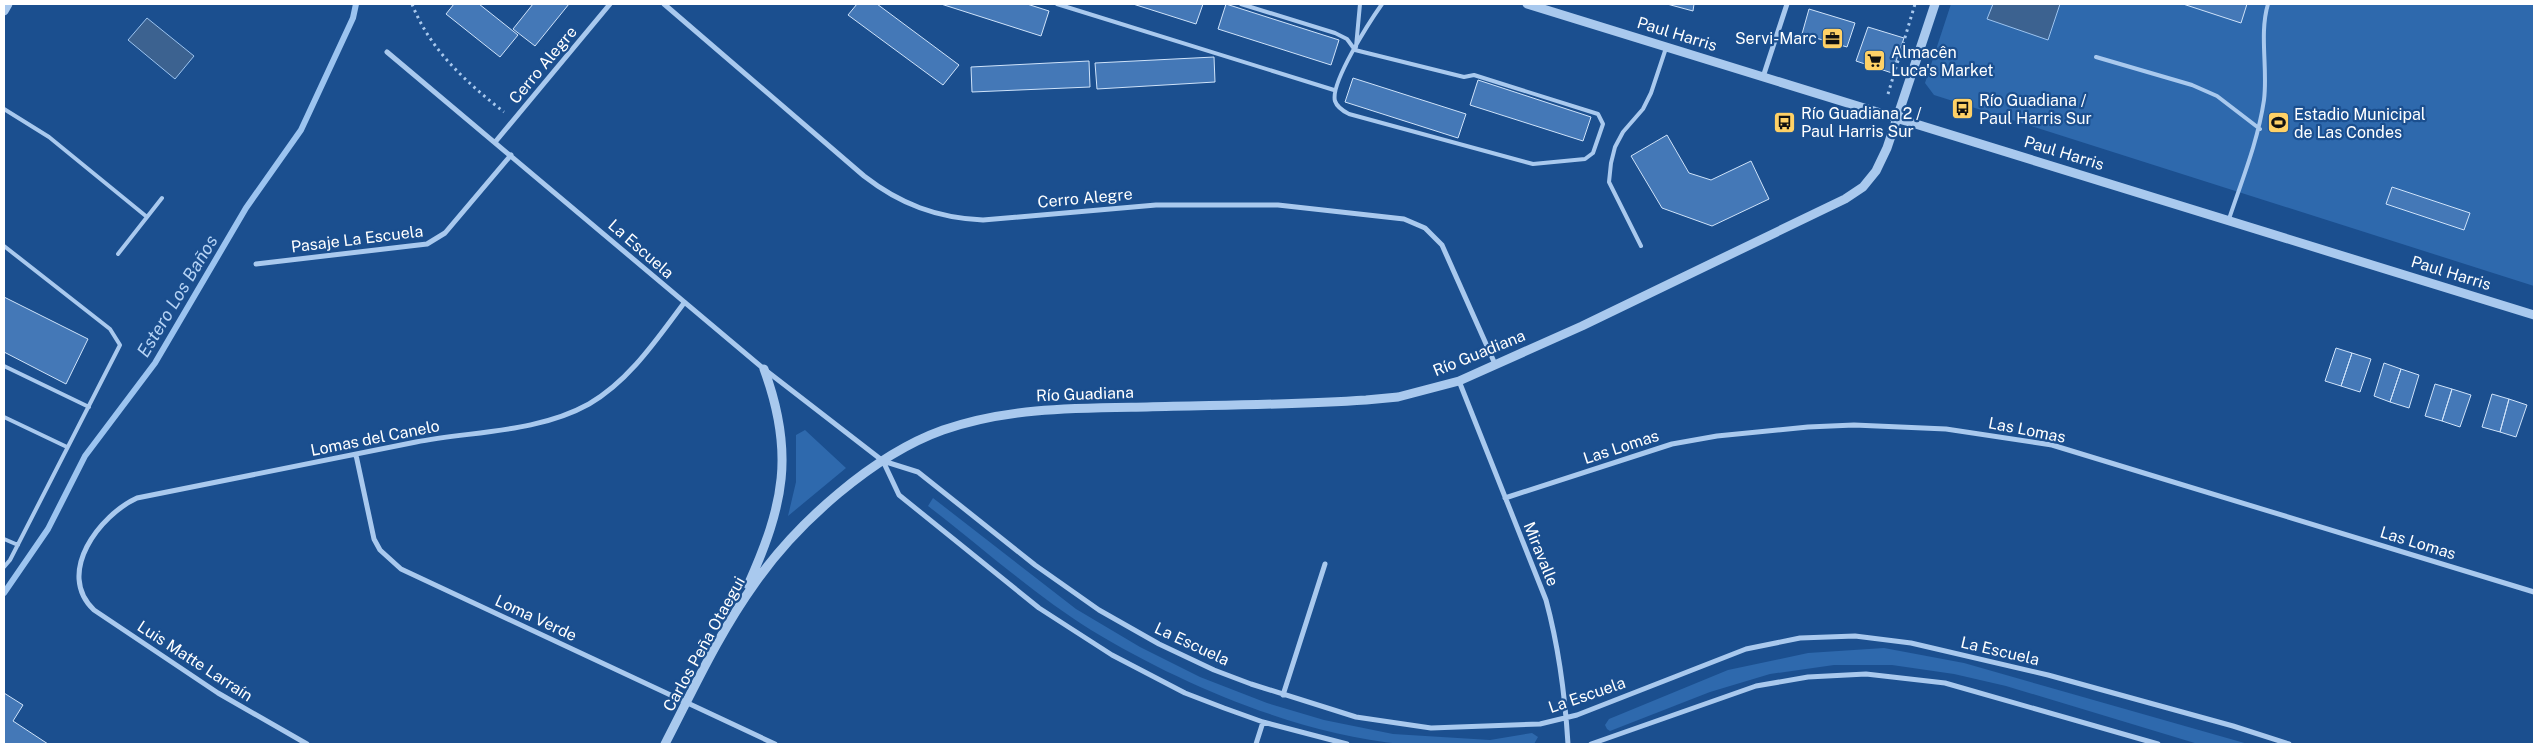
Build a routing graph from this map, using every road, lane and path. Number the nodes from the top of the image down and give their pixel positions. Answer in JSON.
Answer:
{"nodes":[{"id":1,"x":8,"y":4,"type":"edge"},
{"id":2,"x":412,"y":4,"type":"edge"},
{"id":3,"x":610,"y":4,"type":"edge"},
{"id":4,"x":664,"y":4,"type":"edge"},
{"id":5,"x":1059,"y":4,"type":"edge"},
{"id":6,"x":1241,"y":4,"type":"edge"},
{"id":7,"x":1360,"y":4,"type":"edge"},
{"id":8,"x":1382,"y":4,"type":"edge"},
{"id":9,"x":1527,"y":4,"type":"edge"},
{"id":10,"x":1787,"y":4,"type":"edge"},
{"id":11,"x":1915,"y":4,"type":"edge"},
{"id":12,"x":1934,"y":4,"type":"edge"},
{"id":13,"x":2268,"y":4,"type":"edge"},
{"id":14,"x":4,"y":11,"type":"edge"},
{"id":15,"x":1667,"y":47,"type":"junction"},
{"id":16,"x":1355,"y":50,"type":"junction"},
{"id":17,"x":387,"y":52,"type":"dead end"},
{"id":18,"x":2096,"y":57,"type":"dead end"},
{"id":19,"x":1763,"y":76,"type":"junction"},
{"id":20,"x":1334,"y":90,"type":"junction"},
{"id":21,"x":4,"y":109,"type":"edge"},
{"id":22,"x":1882,"y":113,"type":"junction"},
{"id":23,"x":1897,"y":118,"type":"junction"},
{"id":24,"x":513,"y":120,"type":"junction"},
{"id":25,"x":2260,"y":129,"type":"junction"},
{"id":26,"x":496,"y":141,"type":"junction"},
{"id":27,"x":511,"y":155,"type":"junction"},
{"id":28,"x":162,"y":198,"type":"dead end"},
{"id":29,"x":147,"y":217,"type":"junction"},
{"id":30,"x":2229,"y":219,"type":"junction"},
{"id":31,"x":4,"y":246,"type":"edge"},
{"id":32,"x":1641,"y":246,"type":"dead end"},
{"id":33,"x":118,"y":254,"type":"dead end"},
{"id":34,"x":256,"y":264,"type":"dead end"},
{"id":35,"x":684,"y":303,"type":"junction"},
{"id":36,"x":2534,"y":315,"type":"edge"},
{"id":37,"x":1495,"y":364,"type":"junction"},
{"id":38,"x":4,"y":366,"type":"edge"},
{"id":39,"x":764,"y":369,"type":"junction"},
{"id":40,"x":1459,"y":381,"type":"junction"},
{"id":41,"x":89,"y":407,"type":"junction"},
{"id":42,"x":4,"y":417,"type":"edge"},
{"id":43,"x":68,"y":447,"type":"junction"},
{"id":44,"x":356,"y":455,"type":"junction"},
{"id":45,"x":883,"y":461,"type":"junction"},
{"id":46,"x":1505,"y":498,"type":"junction"},
{"id":47,"x":4,"y":539,"type":"edge"},
{"id":48,"x":18,"y":545,"type":"junction"},
{"id":49,"x":1326,"y":564,"type":"dead end"},
{"id":50,"x":4,"y":567,"type":"edge"},
{"id":51,"x":79,"y":587,"type":"joint"},
{"id":52,"x":2534,"y":592,"type":"edge"},
{"id":53,"x":739,"y":606,"type":"junction"},
{"id":54,"x":1283,"y":695,"type":"junction"},
{"id":55,"x":687,"y":702,"type":"junction"},
{"id":56,"x":1566,"y":718,"type":"junction"},
{"id":57,"x":1263,"y":722,"type":"junction"},
{"id":58,"x":307,"y":744,"type":"edge"},
{"id":59,"x":665,"y":744,"type":"edge"},
{"id":60,"x":775,"y":744,"type":"edge"},
{"id":61,"x":1256,"y":744,"type":"edge"},
{"id":62,"x":1347,"y":744,"type":"edge"},
{"id":63,"x":1568,"y":744,"type":"edge"},
{"id":64,"x":1591,"y":744,"type":"edge"},
{"id":65,"x":2158,"y":744,"type":"edge"},
{"id":66,"x":2289,"y":744,"type":"edge"}],
"edges":[{"from":1,"to":14,"type":"street"},
{"from":2,"to":24,"type":"path"},
{"from":3,"to":24,"type":"street","name":"Cerro Alegre"},
{"from":4,"to":37,"type":"street","name":"Cerro Alegre"},
{"from":5,"to":20,"type":"lane"},
{"from":6,"to":16,"type":"lane"},
{"from":7,"to":16,"type":"lane"},
{"from":8,"to":16,"type":"lane"},
{"from":9,"to":15,"type":"street","name":"Paul Harris"},
{"from":10,"to":19,"type":"street"},
{"from":11,"to":22,"type":"path"},
{"from":12,"to":23,"type":"street","name":"Río Guadiana"},
{"from":13,"to":25,"type":"lane"},
{"from":15,"to":19,"type":"street","name":"Paul Harris"},
{"from":15,"to":32,"type":"lane"},
{"from":16,"to":20,"type":"lane"},
{"from":16,"to":20,"type":"lane"},
{"from":17,"to":26,"type":"street","name":"La Escuela"},
{"from":18,"to":25,"type":"lane"},
{"from":19,"to":22,"type":"street","name":"Paul Harris"},
{"from":21,"to":29,"type":"lane"},
{"from":22,"to":23,"type":"street","name":"Paul Harris"},
{"from":23,"to":30,"type":"street","name":"Paul Harris"},
{"from":23,"to":37,"type":"street","name":"Río Guadiana"},
{"from":24,"to":26,"type":"street","name":"Cerro Alegre"},
{"from":25,"to":30,"type":"lane"},
{"from":26,"to":27,"type":"street","name":"La Escuela"},
{"from":27,"to":34,"type":"street","name":"Pasaje La Escuela"},
{"from":27,"to":35,"type":"street","name":"La Escuela"},
{"from":28,"to":29,"type":"lane"},
{"from":29,"to":33,"type":"lane"},
{"from":30,"to":36,"type":"street","name":"Paul Harris"},
{"from":31,"to":41,"type":"lane"},
{"from":35,"to":39,"type":"street","name":"La Escuela"},
{"from":35,"to":44,"type":"street","name":"Lomas del Canelo"},
{"from":37,"to":40,"type":"street","name":"Río Guadiana"},
{"from":38,"to":41,"type":"lane"},
{"from":39,"to":45,"type":"street","name":"La Escuela"},
{"from":39,"to":53,"type":"street"},
{"from":40,"to":45,"type":"street","name":"Río Guadiana"},
{"from":40,"to":46,"type":"street","name":"Miravalle"},
{"from":41,"to":43,"type":"lane"},
{"from":42,"to":43,"type":"lane"},
{"from":43,"to":48,"type":"lane"},
{"from":44,"to":51,"type":"street","name":"Lomas del Canelo"},
{"from":44,"to":55,"type":"street","name":"Loma Verde"},
{"from":45,"to":53,"type":"street","name":"Carlos Peña Otaegui"},
{"from":45,"to":54,"type":"street","name":"La Escuela"},
{"from":45,"to":57,"type":"street","name":"La Escuela"},
{"from":46,"to":52,"type":"street","name":"Las Lomas"},
{"from":46,"to":56,"type":"street","name":"Miravalle"},
{"from":47,"to":48,"type":"lane"},
{"from":48,"to":50,"type":"lane"},
{"from":49,"to":54,"type":"street"},
{"from":51,"to":58,"type":"street","name":"Luis Matte Larraín"},
{"from":53,"to":55,"type":"street","name":"Carlos Peña Otaegui"},
{"from":54,"to":56,"type":"street","name":"La Escuela"},
{"from":55,"to":59,"type":"street","name":"Carlos Peña Otaegui"},
{"from":55,"to":60,"type":"street","name":"Loma Verde"},
{"from":56,"to":63,"type":"street","name":"Miravalle"},
{"from":56,"to":66,"type":"street","name":"La Escuela"},
{"from":57,"to":61,"type":"street"},
{"from":57,"to":62,"type":"street","name":"La Escuela"},
{"from":64,"to":65,"type":"street"}]}
